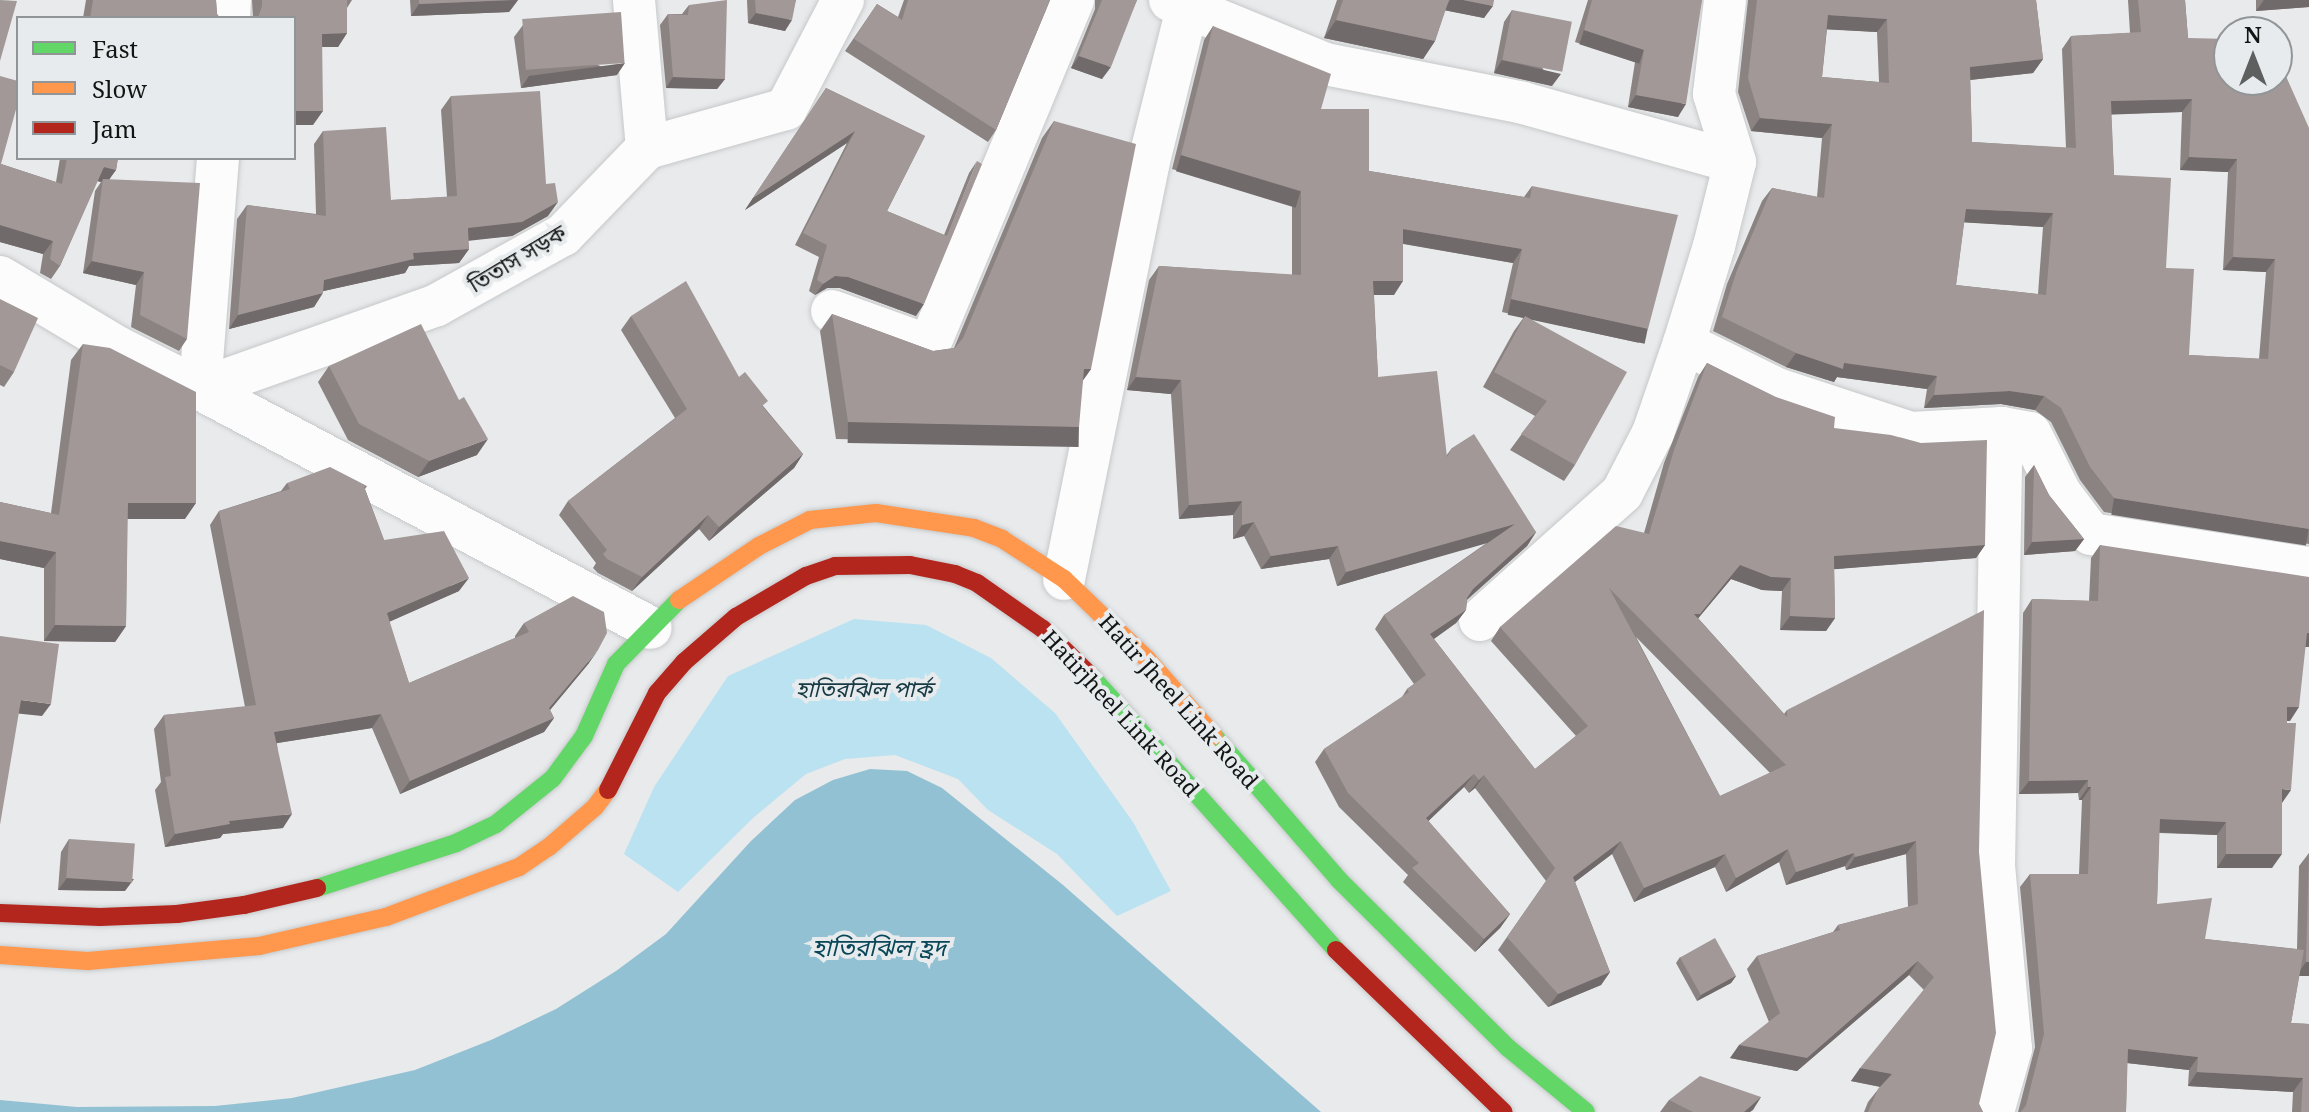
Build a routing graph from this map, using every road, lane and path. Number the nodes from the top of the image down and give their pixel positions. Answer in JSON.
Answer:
{"nodes":[{"id":1,"x":634,"y":0,"type":"edge"},
{"id":2,"x":843,"y":0,"type":"edge"},
{"id":3,"x":1073,"y":0,"type":"edge"},
{"id":4,"x":1725,"y":0,"type":"edge"},
{"id":5,"x":1178,"y":4,"type":"edge"},
{"id":6,"x":647,"y":148,"type":"junction"},
{"id":7,"x":218,"y":160,"type":"edge"},
{"id":8,"x":1735,"y":162,"type":"junction"},
{"id":9,"x":0,"y":277,"type":"edge"},
{"id":10,"x":832,"y":311,"type":"edge"},
{"id":11,"x":1684,"y":343,"type":"junction"},
{"id":12,"x":200,"y":389,"type":"junction"},
{"id":13,"x":2002,"y":428,"type":"junction"},
{"id":14,"x":2309,"y":568,"type":"edge"},
{"id":15,"x":1064,"y":579,"type":"junction"},
{"id":16,"x":1480,"y":620,"type":"dead end"},
{"id":17,"x":651,"y":628,"type":"junction"},
{"id":18,"x":0,"y":913,"type":"edge"},
{"id":19,"x":0,"y":955,"type":"edge"},
{"id":20,"x":1504,"y":1112,"type":"edge"},
{"id":21,"x":1586,"y":1112,"type":"edge"},
{"id":22,"x":1993,"y":1112,"type":"edge"}],
"edges":[{"from":1,"to":6,"type":"street"},
{"from":2,"to":6,"type":"street"},
{"from":3,"to":10,"type":"street"},
{"from":4,"to":8,"type":"street"},
{"from":5,"to":8,"type":"street"},
{"from":5,"to":15,"type":"street"},
{"from":6,"to":12,"type":"street","name":"তিতাস সড়ক"},
{"from":7,"to":12,"type":"street"},
{"from":8,"to":11,"type":"street"},
{"from":9,"to":12,"type":"street"},
{"from":11,"to":13,"type":"street"},
{"from":11,"to":16,"type":"street"},
{"from":12,"to":17,"type":"street"},
{"from":13,"to":14,"type":"street"},
{"from":13,"to":22,"type":"street"},
{"from":15,"to":17,"type":"main road","name":"Hatir Jheel Link Road"},
{"from":15,"to":21,"type":"main road","name":"Hatir Jheel Link Road"},
{"from":17,"to":18,"type":"main road","name":"Hatir Jheel Link Road"},
{"from":19,"to":20,"type":"main road","name":"Hatirjheel Link Road"}]}
